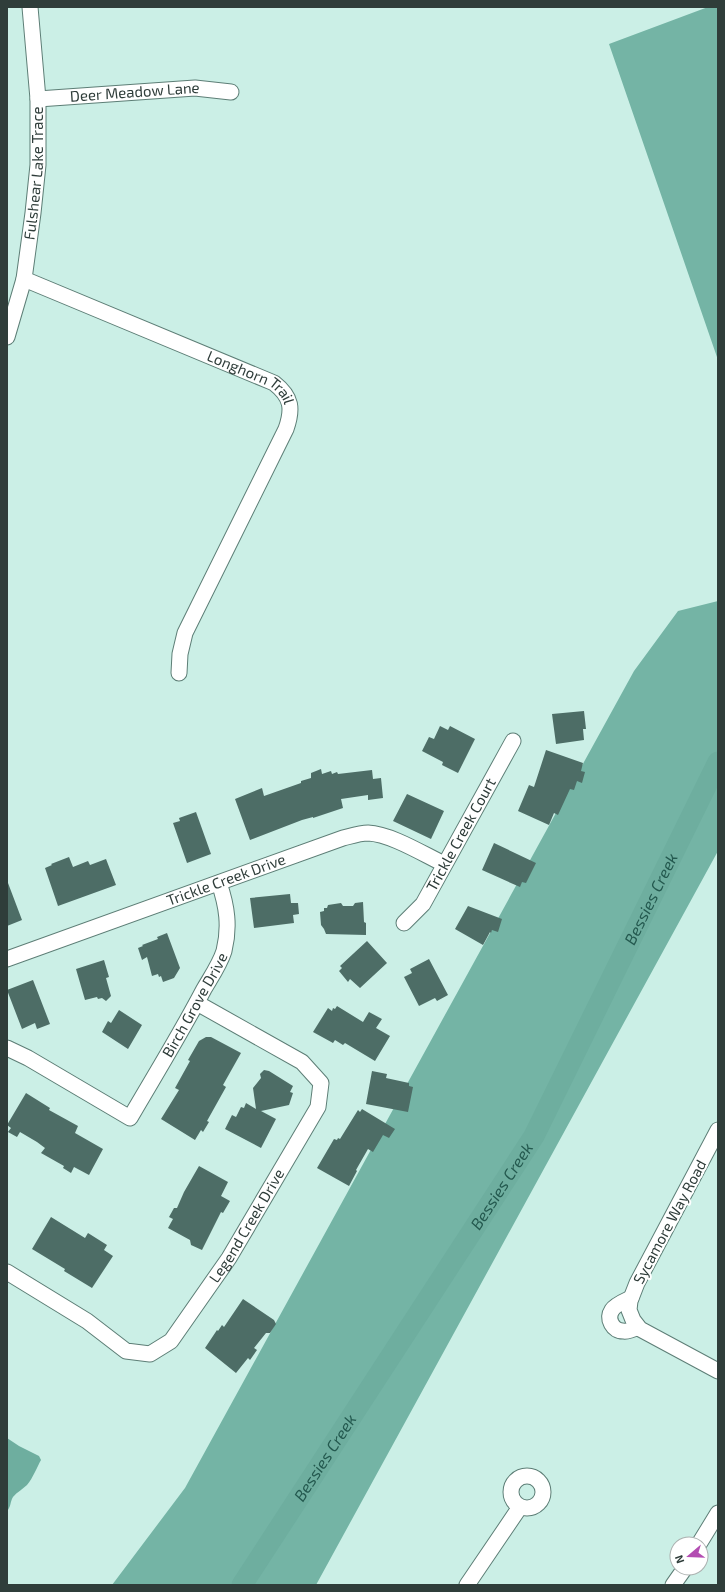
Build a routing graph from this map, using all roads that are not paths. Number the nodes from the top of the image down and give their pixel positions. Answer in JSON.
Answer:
{"nodes":[{"id":1,"x":30,"y":7,"type":"edge"},
{"id":2,"x":231,"y":92,"type":"dead end"},
{"id":3,"x":38,"y":99,"type":"junction"},
{"id":4,"x":24,"y":279,"type":"junction"},
{"id":5,"x":7,"y":337,"type":"edge"},
{"id":6,"x":179,"y":674,"type":"dead end"},
{"id":7,"x":513,"y":741,"type":"dead end"},
{"id":8,"x":444,"y":864,"type":"junction"},
{"id":9,"x":219,"y":883,"type":"junction"},
{"id":10,"x":404,"y":923,"type":"dead end"},
{"id":11,"x":7,"y":958,"type":"edge"},
{"id":12,"x":197,"y":1003,"type":"junction"},
{"id":13,"x":7,"y":1048,"type":"edge"},
{"id":14,"x":718,"y":1130,"type":"edge"},
{"id":15,"x":7,"y":1272,"type":"edge"},
{"id":16,"x":631,"y":1298,"type":"junction"},
{"id":17,"x":635,"y":1321,"type":"junction"},
{"id":18,"x":718,"y":1371,"type":"edge"},
{"id":19,"x":520,"y":1507,"type":"dead end"},
{"id":20,"x":718,"y":1513,"type":"edge"},
{"id":21,"x":704,"y":1536,"type":"edge"},
{"id":22,"x":679,"y":1576,"type":"edge"},
{"id":23,"x":467,"y":1585,"type":"edge"},
{"id":24,"x":673,"y":1585,"type":"edge"}],
"edges":[{"from":1,"to":3,"type":"street","name":"Fulshear Lake Trace"},
{"from":2,"to":3,"type":"street","name":"Deer Meadow Lane"},
{"from":3,"to":4,"type":"street","name":"Fulshear Lake Trace"},
{"from":4,"to":5,"type":"street","name":"Fulshear Lake Trace"},
{"from":4,"to":6,"type":"street","name":"Longhorn Trail"},
{"from":7,"to":8,"type":"street","name":"Trickle Creek Court"},
{"from":8,"to":9,"type":"street","name":"Trickle Creek Drive"},
{"from":8,"to":10,"type":"street","name":"Trickle Creek Court"},
{"from":9,"to":11,"type":"street","name":"Trickle Creek Drive"},
{"from":9,"to":12,"type":"street","name":"Birch Grove Drive"},
{"from":12,"to":13,"type":"street","name":"Birch Grove Drive"},
{"from":12,"to":15,"type":"street","name":"Legend Creek Drive"},
{"from":14,"to":16,"type":"street","name":"Sycamore Way Road"},
{"from":16,"to":17,"type":"street","name":"Sycamore Way Road"},
{"from":16,"to":17,"type":"street"},
{"from":17,"to":18,"type":"street"},
{"from":19,"to":23,"type":"street"},
{"from":20,"to":21,"type":"street"},
{"from":22,"to":24,"type":"street"}]}
